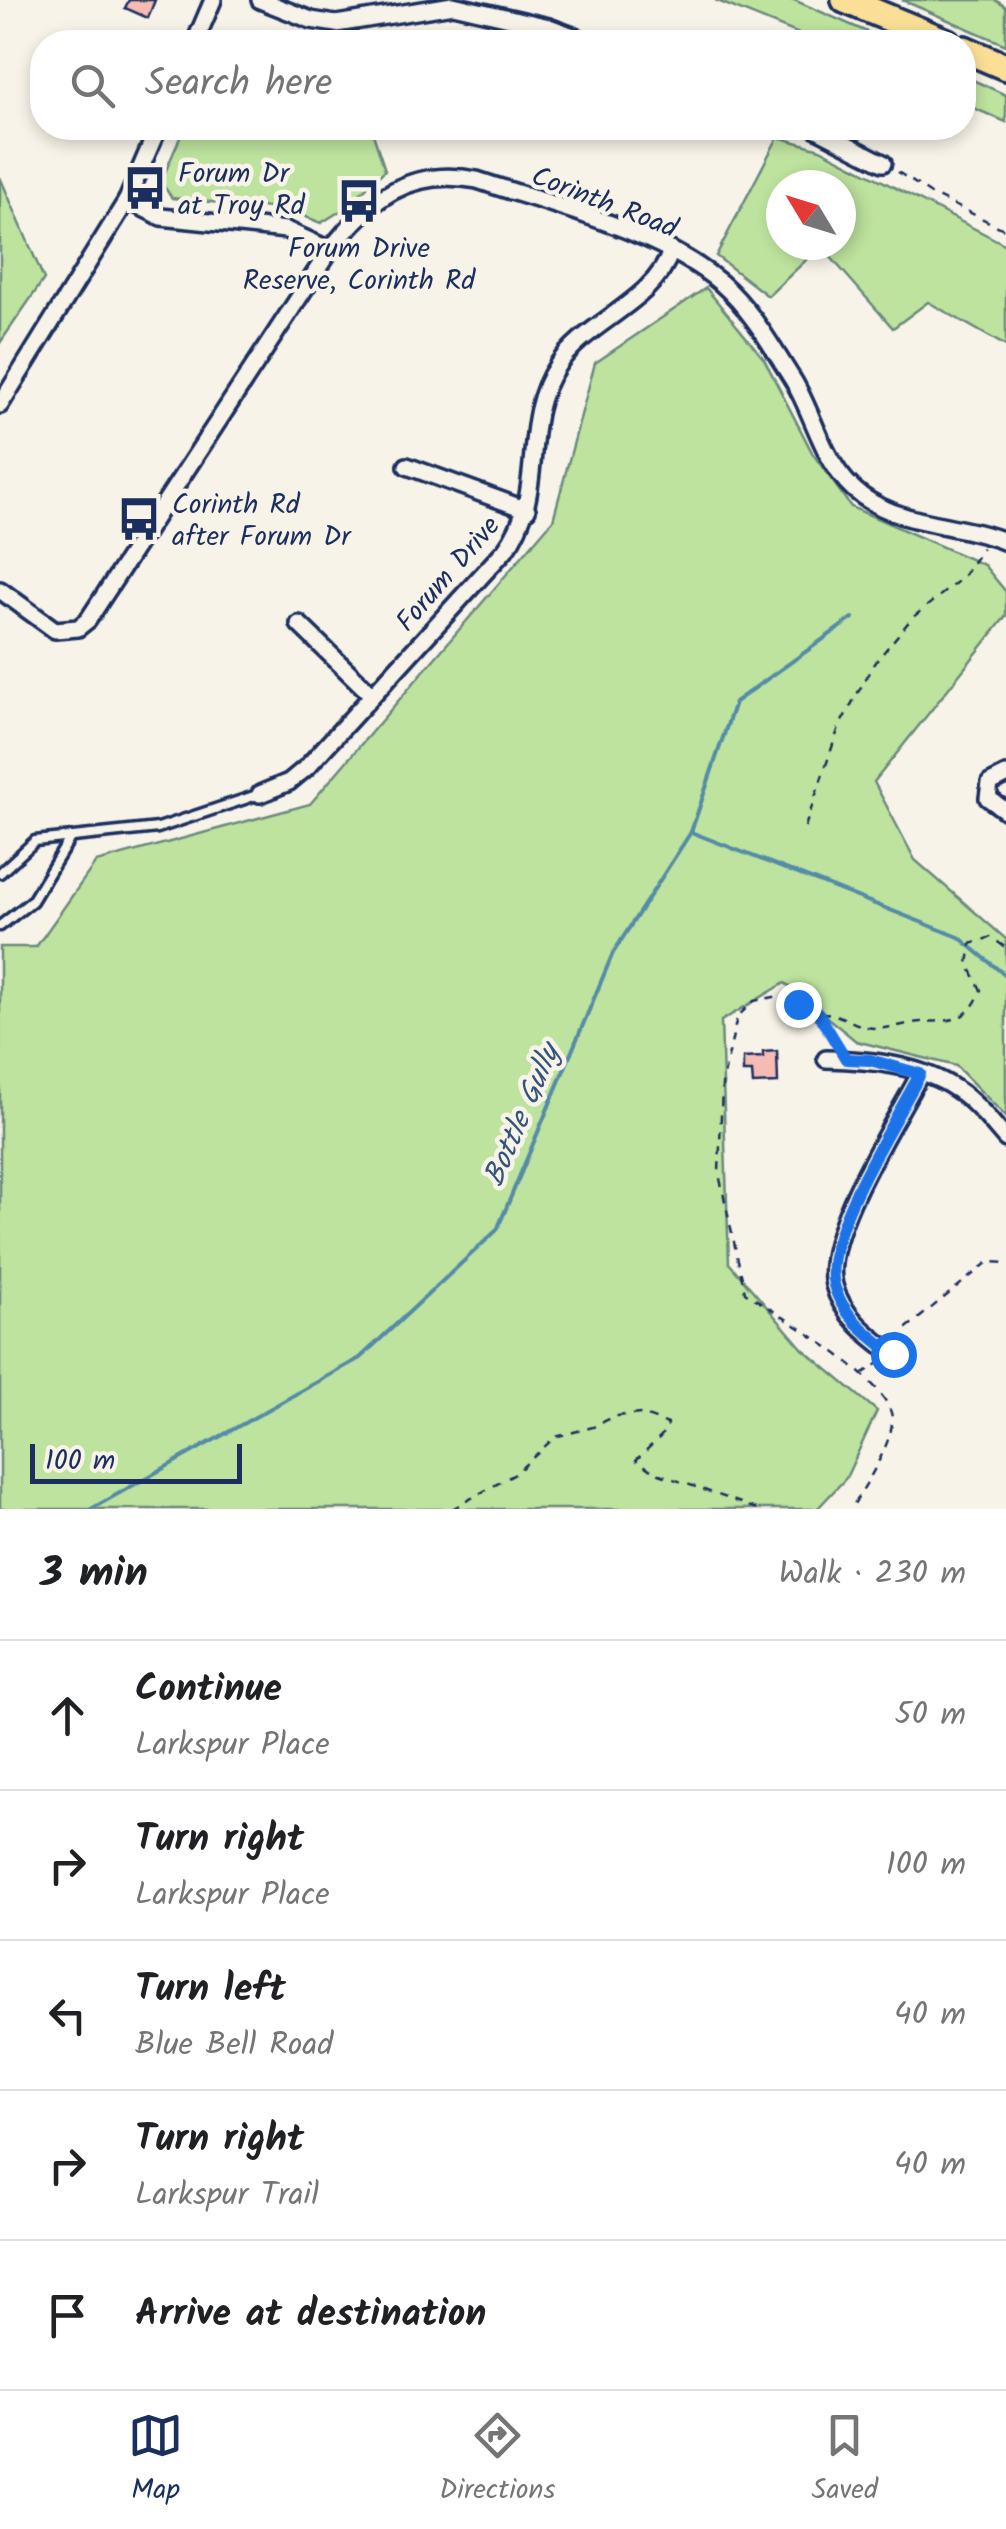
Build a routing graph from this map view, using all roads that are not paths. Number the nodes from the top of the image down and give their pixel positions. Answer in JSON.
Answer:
{"nodes":[{"id":1,"x":213,"y":0,"type":"edge"},
{"id":2,"x":260,"y":0,"type":"edge"},
{"id":3,"x":845,"y":0,"type":"edge"},
{"id":4,"x":200,"y":30,"type":"edge"},
{"id":5,"x":557,"y":30,"type":"edge"},
{"id":6,"x":918,"y":30,"type":"edge"},
{"id":7,"x":976,"y":54,"type":"edge"},
{"id":8,"x":1006,"y":67,"type":"edge"},
{"id":9,"x":153,"y":140,"type":"edge"},
{"id":10,"x":839,"y":140,"type":"edge"},
{"id":11,"x":884,"y":163,"type":"road end"},
{"id":12,"x":127,"y":200,"type":"junction"},
{"id":13,"x":330,"y":250,"type":"junction"},
{"id":14,"x":671,"y":251,"type":"junction"},
{"id":15,"x":0,"y":405,"type":"edge"},
{"id":16,"x":407,"y":466,"type":"dead end"},
{"id":17,"x":526,"y":510,"type":"junction"},
{"id":18,"x":998,"y":540,"type":"edge"},
{"id":19,"x":0,"y":590,"type":"edge"},
{"id":20,"x":299,"y":624,"type":"dead end"},
{"id":21,"x":372,"y":695,"type":"junction"},
{"id":22,"x":1006,"y":776,"type":"edge"},
{"id":23,"x":260,"y":794,"type":"joint"},
{"id":24,"x":1006,"y":811,"type":"edge"},
{"id":25,"x":70,"y":840,"type":"junction"},
{"id":26,"x":0,"y":873,"type":"edge"},
{"id":27,"x":0,"y":926,"type":"edge"},
{"id":28,"x":826,"y":1059,"type":"dead end"},
{"id":29,"x":920,"y":1074,"type":"junction"},
{"id":30,"x":1006,"y":1139,"type":"edge"},
{"id":31,"x":893,"y":1354,"type":"road end"}],
"edges":[{"from":1,"to":4,"type":"street"},
{"from":2,"to":5,"type":"street"},
{"from":3,"to":6,"type":"highway"},
{"from":7,"to":8,"type":"highway"},
{"from":9,"to":12,"type":"street"},
{"from":10,"to":11,"type":"street"},
{"from":12,"to":13,"type":"street"},
{"from":12,"to":15,"type":"street"},
{"from":13,"to":14,"type":"street","name":"Corinth Road"},
{"from":13,"to":19,"type":"street","name":"Corinth Road"},
{"from":14,"to":17,"type":"street","name":"Forum Drive"},
{"from":14,"to":18,"type":"street","name":"Corinth Road"},
{"from":16,"to":17,"type":"street"},
{"from":17,"to":21,"type":"street","name":"Forum Drive"},
{"from":20,"to":21,"type":"street"},
{"from":21,"to":23,"type":"street","name":"Forum Drive"},
{"from":22,"to":24,"type":"street"},
{"from":23,"to":25,"type":"lane"},
{"from":25,"to":26,"type":"lane"},
{"from":25,"to":27,"type":"lane"},
{"from":28,"to":29,"type":"street"},
{"from":29,"to":30,"type":"street"},
{"from":29,"to":31,"type":"street"}]}
